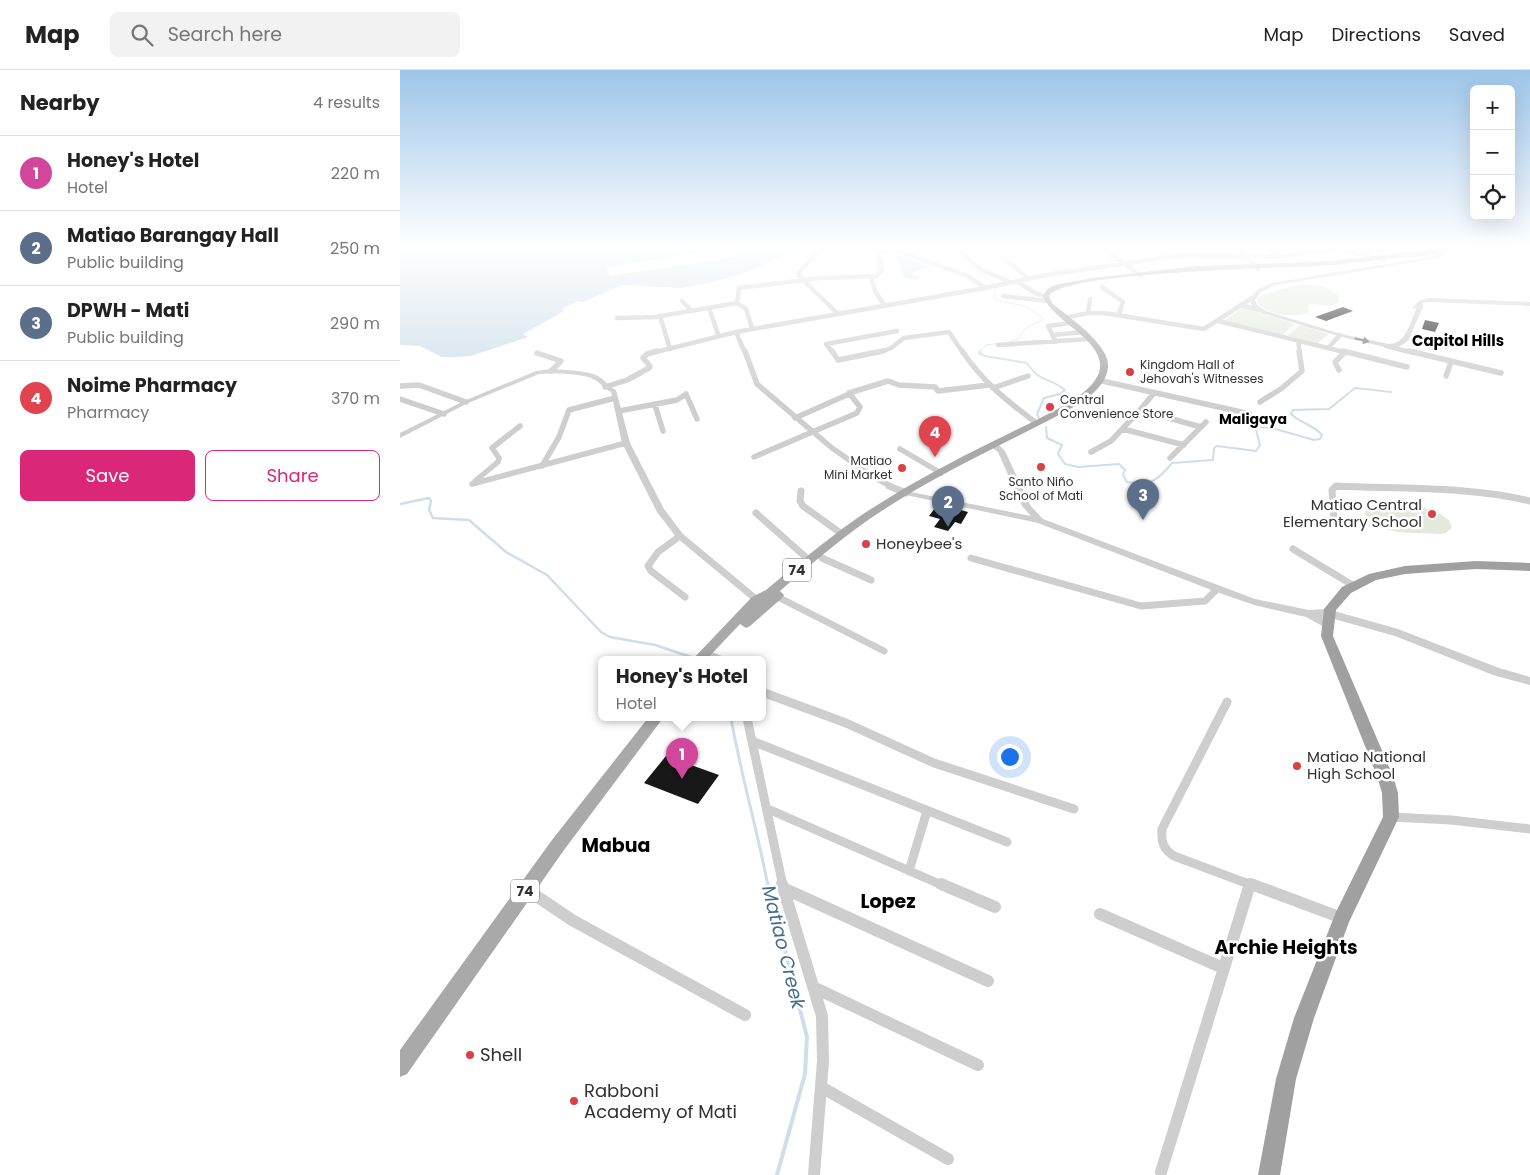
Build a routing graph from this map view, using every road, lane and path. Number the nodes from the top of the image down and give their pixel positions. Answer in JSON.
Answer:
{"nodes":[{"id":1,"x":1047,"y":299,"type":"edge"},
{"id":2,"x":1090,"y":299,"type":"dead end"},
{"id":3,"x":737,"y":300,"type":"edge"},
{"id":4,"x":824,"y":300,"type":"edge"},
{"id":5,"x":880,"y":300,"type":"edge"},
{"id":6,"x":921,"y":300,"type":"edge"},
{"id":7,"x":1051,"y":300,"type":"edge"},
{"id":8,"x":1120,"y":300,"type":"edge"},
{"id":9,"x":1249,"y":300,"type":"edge"},
{"id":10,"x":1252,"y":300,"type":"edge"},
{"id":11,"x":682,"y":301,"type":"dead end"},
{"id":12,"x":737,"y":303,"type":"junction"},
{"id":13,"x":1419,"y":304,"type":"junction"},
{"id":14,"x":1530,"y":304,"type":"edge"},
{"id":15,"x":1240,"y":305,"type":"junction"},
{"id":16,"x":885,"y":306,"type":"junction"},
{"id":17,"x":709,"y":308,"type":"junction"},
{"id":18,"x":1260,"y":310,"type":"junction"},
{"id":19,"x":688,"y":311,"type":"junction"},
{"id":20,"x":1088,"y":313,"type":"junction"},
{"id":21,"x":838,"y":314,"type":"junction"},
{"id":22,"x":1119,"y":314,"type":"junction"},
{"id":23,"x":660,"y":316,"type":"junction"},
{"id":24,"x":617,"y":318,"type":"dead end"},
{"id":25,"x":1067,"y":319,"type":"junction"},
{"id":26,"x":1218,"y":322,"type":"junction"},
{"id":27,"x":752,"y":328,"type":"junction"},
{"id":28,"x":897,"y":331,"type":"dead end"},
{"id":29,"x":736,"y":332,"type":"junction"},
{"id":30,"x":1085,"y":334,"type":"junction"},
{"id":31,"x":1052,"y":335,"type":"junction"},
{"id":32,"x":1340,"y":335,"type":"junction"},
{"id":33,"x":716,"y":337,"type":"junction"},
{"id":34,"x":1298,"y":341,"type":"junction"},
{"id":35,"x":1056,"y":342,"type":"junction"},
{"id":36,"x":1401,"y":343,"type":"junction"},
{"id":37,"x":998,"y":345,"type":"dead end"},
{"id":38,"x":1384,"y":345,"type":"junction"},
{"id":39,"x":1328,"y":348,"type":"junction"},
{"id":40,"x":670,"y":349,"type":"junction"},
{"id":41,"x":1345,"y":352,"type":"junction"},
{"id":42,"x":537,"y":353,"type":"dead end"},
{"id":43,"x":1451,"y":362,"type":"junction"},
{"id":44,"x":1406,"y":367,"type":"dead end"},
{"id":45,"x":1480,"y":369,"type":"junction"},
{"id":46,"x":1339,"y":370,"type":"dead end"},
{"id":47,"x":551,"y":371,"type":"junction"},
{"id":48,"x":1501,"y":374,"type":"dead end"},
{"id":49,"x":1028,"y":376,"type":"dead end"},
{"id":50,"x":1446,"y":376,"type":"dead end"},
{"id":51,"x":1478,"y":378,"type":"dead end"},
{"id":52,"x":1102,"y":381,"type":"junction"},
{"id":53,"x":400,"y":386,"type":"edge"},
{"id":54,"x":991,"y":386,"type":"junction"},
{"id":55,"x":605,"y":387,"type":"junction"},
{"id":56,"x":1154,"y":393,"type":"junction"},
{"id":57,"x":849,"y":394,"type":"junction"},
{"id":58,"x":615,"y":398,"type":"junction"},
{"id":59,"x":400,"y":399,"type":"edge"},
{"id":60,"x":466,"y":402,"type":"junction"},
{"id":61,"x":1260,"y":402,"type":"dead end"},
{"id":62,"x":654,"y":405,"type":"junction"},
{"id":63,"x":1140,"y":410,"type":"junction"},
{"id":64,"x":1231,"y":410,"type":"junction"},
{"id":65,"x":620,"y":411,"type":"junction"},
{"id":66,"x":444,"y":414,"type":"junction"},
{"id":67,"x":1250,"y":414,"type":"dead end"},
{"id":68,"x":795,"y":418,"type":"junction"},
{"id":69,"x":697,"y":420,"type":"dead end"},
{"id":70,"x":1206,"y":422,"type":"dead end"},
{"id":71,"x":1036,"y":423,"type":"junction"},
{"id":72,"x":1226,"y":423,"type":"dead end"},
{"id":73,"x":520,"y":426,"type":"dead end"},
{"id":74,"x":1201,"y":427,"type":"junction"},
{"id":75,"x":1123,"y":430,"type":"junction"},
{"id":76,"x":663,"y":431,"type":"dead end"},
{"id":77,"x":814,"y":432,"type":"junction"},
{"id":78,"x":400,"y":436,"type":"edge"},
{"id":79,"x":626,"y":443,"type":"junction"},
{"id":80,"x":1184,"y":444,"type":"junction"},
{"id":81,"x":996,"y":446,"type":"junction"},
{"id":82,"x":900,"y":449,"type":"dead end"},
{"id":83,"x":1092,"y":452,"type":"dead end"},
{"id":84,"x":754,"y":457,"type":"dead end"},
{"id":85,"x":1170,"y":458,"type":"dead end"},
{"id":86,"x":542,"y":466,"type":"junction"},
{"id":87,"x":941,"y":472,"type":"junction"},
{"id":88,"x":801,"y":491,"type":"dead end"},
{"id":89,"x":909,"y":494,"type":"junction"},
{"id":90,"x":1530,"y":501,"type":"edge"},
{"id":91,"x":756,"y":513,"type":"dead end"},
{"id":92,"x":1334,"y":519,"type":"dead end"},
{"id":93,"x":1040,"y":521,"type":"junction"},
{"id":94,"x":842,"y":534,"type":"junction"},
{"id":95,"x":680,"y":536,"type":"junction"},
{"id":96,"x":1293,"y":549,"type":"dead end"},
{"id":97,"x":822,"y":558,"type":"junction"},
{"id":98,"x":971,"y":558,"type":"dead end"},
{"id":99,"x":809,"y":560,"type":"junction"},
{"id":100,"x":1530,"y":567,"type":"edge"},
{"id":101,"x":871,"y":580,"type":"dead end"},
{"id":102,"x":1354,"y":586,"type":"junction"},
{"id":103,"x":1216,"y":589,"type":"junction"},
{"id":104,"x":773,"y":594,"type":"junction"},
{"id":105,"x":685,"y":597,"type":"dead end"},
{"id":106,"x":760,"y":603,"type":"junction"},
{"id":107,"x":1326,"y":618,"type":"junction"},
{"id":108,"x":884,"y":651,"type":"dead end"},
{"id":109,"x":712,"y":656,"type":"edge"},
{"id":110,"x":1530,"y":681,"type":"edge"},
{"id":111,"x":766,"y":694,"type":"edge"},
{"id":112,"x":1227,"y":702,"type":"dead end"},
{"id":113,"x":654,"y":721,"type":"edge"},
{"id":114,"x":747,"y":721,"type":"edge"},
{"id":115,"x":752,"y":741,"type":"junction"},
{"id":116,"x":768,"y":809,"type":"junction"},
{"id":117,"x":1074,"y":809,"type":"dead end"},
{"id":118,"x":927,"y":810,"type":"junction"},
{"id":119,"x":1391,"y":817,"type":"junction"},
{"id":120,"x":1530,"y":829,"type":"edge"},
{"id":121,"x":1007,"y":842,"type":"dead end"},
{"id":122,"x":909,"y":871,"type":"junction"},
{"id":123,"x":1250,"y":883,"type":"junction"},
{"id":124,"x":783,"y":888,"type":"junction"},
{"id":125,"x":526,"y":889,"type":"junction"},
{"id":126,"x":995,"y":908,"type":"dead end"},
{"id":127,"x":1100,"y":914,"type":"dead end"},
{"id":128,"x":1342,"y":918,"type":"junction"},
{"id":129,"x":1223,"y":968,"type":"junction"},
{"id":130,"x":988,"y":981,"type":"dead end"},
{"id":131,"x":815,"y":988,"type":"junction"},
{"id":132,"x":745,"y":1015,"type":"dead end"},
{"id":133,"x":978,"y":1066,"type":"dead end"},
{"id":134,"x":400,"y":1068,"type":"edge"},
{"id":135,"x":821,"y":1087,"type":"junction"},
{"id":136,"x":948,"y":1159,"type":"dead end"},
{"id":137,"x":1161,"y":1172,"type":"dead end"},
{"id":138,"x":814,"y":1175,"type":"edge"},
{"id":139,"x":1269,"y":1175,"type":"edge"}],
"edges":[{"from":1,"to":25,"type":"main road"},
{"from":2,"to":20,"type":"street"},
{"from":3,"to":12,"type":"street"},
{"from":4,"to":21,"type":"street"},
{"from":5,"to":16,"type":"street"},
{"from":6,"to":16,"type":"street"},
{"from":7,"to":25,"type":"main road"},
{"from":8,"to":22,"type":"street"},
{"from":9,"to":15,"type":"street"},
{"from":10,"to":18,"type":"street"},
{"from":11,"to":19,"type":"street"},
{"from":12,"to":17,"type":"street"},
{"from":12,"to":27,"type":"street"},
{"from":13,"to":14,"type":"street"},
{"from":13,"to":36,"type":"street"},
{"from":13,"to":36,"type":"street"},
{"from":15,"to":18,"type":"street"},
{"from":15,"to":26,"type":"street"},
{"from":16,"to":21,"type":"street"},
{"from":17,"to":19,"type":"street"},
{"from":17,"to":33,"type":"street"},
{"from":18,"to":32,"type":"street"},
{"from":19,"to":23,"type":"street"},
{"from":20,"to":22,"type":"street"},
{"from":20,"to":25,"type":"street"},
{"from":21,"to":27,"type":"street"},
{"from":22,"to":26,"type":"street"},
{"from":23,"to":24,"type":"street"},
{"from":23,"to":40,"type":"street"},
{"from":25,"to":30,"type":"main road"},
{"from":25,"to":31,"type":"street"},
{"from":26,"to":34,"type":"street"},
{"from":27,"to":29,"type":"street"},
{"from":28,"to":54,"type":"street"},
{"from":29,"to":33,"type":"street"},
{"from":29,"to":68,"type":"street"},
{"from":30,"to":31,"type":"street"},
{"from":30,"to":35,"type":"street"},
{"from":30,"to":52,"type":"main road"},
{"from":31,"to":35,"type":"street"},
{"from":32,"to":38,"type":"street","one_way":true},
{"from":32,"to":39,"type":"street"},
{"from":33,"to":40,"type":"street"},
{"from":34,"to":39,"type":"street"},
{"from":34,"to":61,"type":"street"},
{"from":35,"to":37,"type":"street"},
{"from":36,"to":38,"type":"street"},
{"from":38,"to":43,"type":"street"},
{"from":39,"to":41,"type":"street"},
{"from":40,"to":55,"type":"street"},
{"from":41,"to":44,"type":"street"},
{"from":41,"to":46,"type":"street"},
{"from":42,"to":47,"type":"street"},
{"from":43,"to":45,"type":"street"},
{"from":43,"to":50,"type":"street"},
{"from":45,"to":48,"type":"street"},
{"from":45,"to":51,"type":"street"},
{"from":47,"to":55,"type":"street"},
{"from":47,"to":60,"type":"street"},
{"from":49,"to":54,"type":"street"},
{"from":52,"to":56,"type":"street"},
{"from":52,"to":71,"type":"main road","number":"74"},
{"from":52,"to":81,"type":"main road","number":"74"},
{"from":53,"to":60,"type":"street"},
{"from":54,"to":57,"type":"street"},
{"from":54,"to":71,"type":"street"},
{"from":55,"to":58,"type":"street"},
{"from":56,"to":63,"type":"street"},
{"from":56,"to":64,"type":"street"},
{"from":57,"to":68,"type":"street"},
{"from":57,"to":77,"type":"street"},
{"from":58,"to":65,"type":"street"},
{"from":58,"to":86,"type":"street"},
{"from":59,"to":66,"type":"street"},
{"from":60,"to":66,"type":"street"},
{"from":62,"to":65,"type":"street"},
{"from":62,"to":69,"type":"street"},
{"from":62,"to":76,"type":"street"},
{"from":63,"to":74,"type":"street"},
{"from":63,"to":75,"type":"street"},
{"from":64,"to":67,"type":"street"},
{"from":64,"to":72,"type":"street"},
{"from":65,"to":79,"type":"street"},
{"from":66,"to":78,"type":"street"},
{"from":68,"to":77,"type":"street"},
{"from":70,"to":74,"type":"street"},
{"from":71,"to":81,"type":"main road","number":"74"},
{"from":73,"to":86,"type":"street"},
{"from":74,"to":80,"type":"street"},
{"from":75,"to":80,"type":"street"},
{"from":75,"to":83,"type":"street"},
{"from":77,"to":84,"type":"street"},
{"from":77,"to":89,"type":"street"},
{"from":79,"to":86,"type":"street"},
{"from":79,"to":95,"type":"street"},
{"from":80,"to":85,"type":"street"},
{"from":81,"to":87,"type":"main road","number":"74"},
{"from":81,"to":89,"type":"main road","number":"74"},
{"from":81,"to":93,"type":"street"},
{"from":82,"to":87,"type":"street"},
{"from":87,"to":89,"type":"main road","number":"74"},
{"from":88,"to":94,"type":"street"},
{"from":89,"to":93,"type":"street"},
{"from":89,"to":94,"type":"main road","number":"74"},
{"from":89,"to":97,"type":"main road","number":"74"},
{"from":90,"to":92,"type":"street"},
{"from":91,"to":99,"type":"street"},
{"from":93,"to":103,"type":"street"},
{"from":94,"to":99,"type":"main road","number":"74"},
{"from":95,"to":105,"type":"street"},
{"from":95,"to":106,"type":"street"},
{"from":96,"to":102,"type":"street"},
{"from":97,"to":101,"type":"street"},
{"from":97,"to":104,"type":"main road","number":"74"},
{"from":98,"to":103,"type":"street"},
{"from":99,"to":104,"type":"main road","number":"74"},
{"from":100,"to":102,"type":"highway"},
{"from":102,"to":107,"type":"highway"},
{"from":103,"to":107,"type":"street"},
{"from":104,"to":106,"type":"main road","number":"74"},
{"from":104,"to":108,"type":"street"},
{"from":106,"to":109,"type":"main road","number":"74"},
{"from":107,"to":110,"type":"street"},
{"from":107,"to":119,"type":"highway"},
{"from":111,"to":117,"type":"street"},
{"from":112,"to":123,"type":"street"},
{"from":113,"to":125,"type":"main road","number":"74"},
{"from":114,"to":115,"type":"street"},
{"from":115,"to":116,"type":"street"},
{"from":115,"to":118,"type":"street"},
{"from":116,"to":122,"type":"street"},
{"from":116,"to":124,"type":"street"},
{"from":118,"to":121,"type":"street"},
{"from":118,"to":122,"type":"street"},
{"from":119,"to":120,"type":"street"},
{"from":119,"to":128,"type":"highway"},
{"from":122,"to":126,"type":"street"},
{"from":123,"to":128,"type":"street"},
{"from":123,"to":129,"type":"street"},
{"from":124,"to":130,"type":"street"},
{"from":124,"to":131,"type":"street"},
{"from":125,"to":132,"type":"street"},
{"from":125,"to":134,"type":"main road","number":"74"},
{"from":127,"to":129,"type":"street"},
{"from":128,"to":139,"type":"highway"},
{"from":129,"to":137,"type":"street"},
{"from":131,"to":133,"type":"street"},
{"from":131,"to":135,"type":"street"},
{"from":135,"to":136,"type":"street"},
{"from":135,"to":138,"type":"street"}]}
